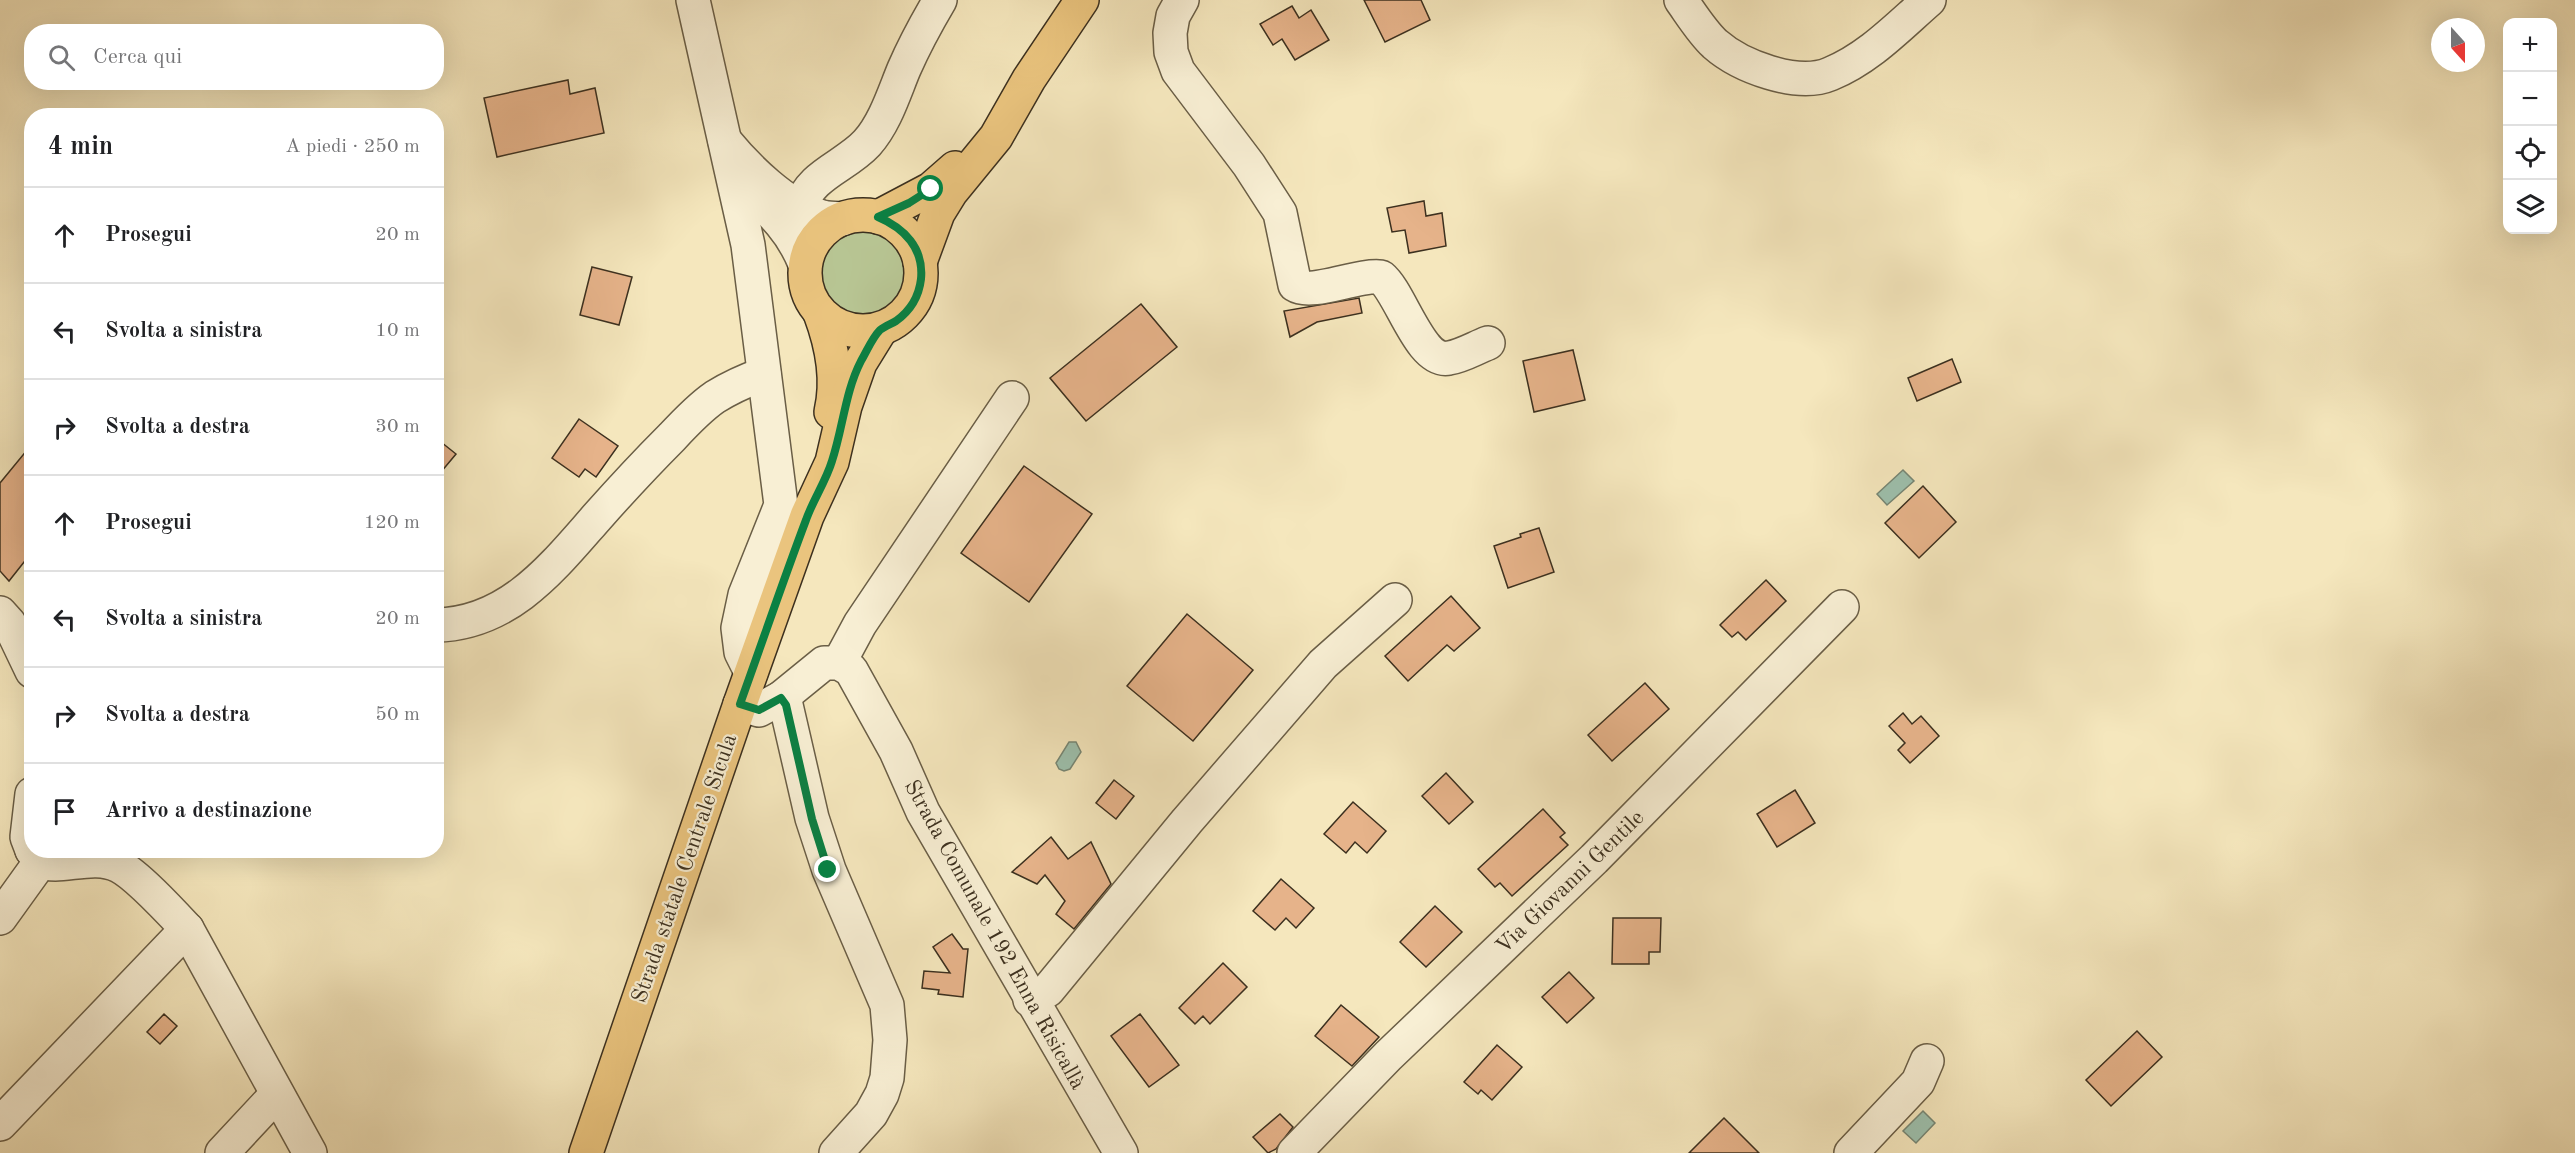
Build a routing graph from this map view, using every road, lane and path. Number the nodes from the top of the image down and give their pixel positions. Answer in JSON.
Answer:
{"nodes":[{"id":1,"x":693,"y":0,"type":"edge"},
{"id":2,"x":940,"y":0,"type":"edge"},
{"id":3,"x":1082,"y":0,"type":"edge"},
{"id":4,"x":1182,"y":0,"type":"edge"},
{"id":5,"x":1681,"y":0,"type":"edge"},
{"id":6,"x":1929,"y":0,"type":"edge"},
{"id":7,"x":1029,"y":79,"type":"junction"},
{"id":8,"x":869,"y":141,"type":"junction"},
{"id":9,"x":748,"y":180,"type":"junction"},
{"id":10,"x":800,"y":208,"type":"junction"},
{"id":11,"x":878,"y":217,"type":"junction"},
{"id":12,"x":842,"y":219,"type":"junction"},
{"id":13,"x":920,"y":262,"type":"junction"},
{"id":14,"x":805,"y":264,"type":"junction"},
{"id":15,"x":820,"y":313,"type":"junction"},
{"id":16,"x":881,"y":329,"type":"junction"},
{"id":17,"x":1488,"y":343,"type":"dead end"},
{"id":18,"x":764,"y":374,"type":"junction"},
{"id":19,"x":1012,"y":398,"type":"dead end"},
{"id":20,"x":807,"y":516,"type":"junction"},
{"id":21,"x":1395,"y":600,"type":"dead end"},
{"id":22,"x":1842,"y":607,"type":"dead end"},
{"id":23,"x":0,"y":613,"type":"edge"},
{"id":24,"x":444,"y":624,"type":"edge"},
{"id":25,"x":24,"y":654,"type":"edge"},
{"id":26,"x":839,"y":663,"type":"junction"},
{"id":27,"x":751,"y":672,"type":"junction"},
{"id":28,"x":781,"y":698,"type":"junction"},
{"id":29,"x":740,"y":704,"type":"junction"},
{"id":30,"x":33,"y":858,"type":"edge"},
{"id":31,"x":47,"y":858,"type":"edge"},
{"id":32,"x":0,"y":918,"type":"edge"},
{"id":33,"x":187,"y":929,"type":"junction"},
{"id":34,"x":1030,"y":1000,"type":"junction"},
{"id":35,"x":1927,"y":1061,"type":"dead end"},
{"id":36,"x":277,"y":1094,"type":"junction"},
{"id":37,"x":0,"y":1124,"type":"edge"},
{"id":38,"x":222,"y":1153,"type":"edge"},
{"id":39,"x":310,"y":1153,"type":"edge"},
{"id":40,"x":586,"y":1153,"type":"edge"},
{"id":41,"x":836,"y":1153,"type":"edge"},
{"id":42,"x":1121,"y":1153,"type":"edge"},
{"id":43,"x":1294,"y":1153,"type":"edge"},
{"id":44,"x":1851,"y":1153,"type":"edge"}],
"edges":[{"from":1,"to":9,"type":"street"},
{"from":2,"to":8,"type":"street"},
{"from":3,"to":7,"type":"main road"},
{"from":4,"to":17,"type":"street"},
{"from":5,"to":6,"type":"street"},
{"from":7,"to":11,"type":"main road"},
{"from":7,"to":13,"type":"main road"},
{"from":8,"to":9,"type":"street"},
{"from":8,"to":10,"type":"street"},
{"from":9,"to":10,"type":"street"},
{"from":9,"to":14,"type":"street"},
{"from":9,"to":18,"type":"street"},
{"from":10,"to":12,"type":"street"},
{"from":11,"to":12,"type":"main road"},
{"from":11,"to":13,"type":"main road"},
{"from":12,"to":14,"type":"main road"},
{"from":13,"to":16,"type":"main road"},
{"from":14,"to":15,"type":"main road"},
{"from":15,"to":16,"type":"main road"},
{"from":15,"to":20,"type":"main road","name":"Strada statale Centrale Sicula"},
{"from":16,"to":20,"type":"main road","name":"Strada statale Centrale Sicula"},
{"from":18,"to":24,"type":"street"},
{"from":18,"to":27,"type":"street"},
{"from":19,"to":26,"type":"street"},
{"from":20,"to":27,"type":"main road","name":"Strada statale Centrale Sicula"},
{"from":21,"to":34,"type":"street"},
{"from":22,"to":43,"type":"street","name":"Via Giovanni Gentile"},
{"from":23,"to":25,"type":"street"},
{"from":26,"to":28,"type":"street"},
{"from":26,"to":34,"type":"street","name":"Strada Comunale 192 Enna Risicallà"},
{"from":27,"to":29,"type":"main road","name":"Strada statale Centrale Sicula"},
{"from":28,"to":29,"type":"street"},
{"from":28,"to":41,"type":"street"},
{"from":29,"to":40,"type":"main road","name":"Strada statale Centrale Sicula"},
{"from":30,"to":32,"type":"street"},
{"from":31,"to":33,"type":"street"},
{"from":33,"to":36,"type":"street"},
{"from":33,"to":37,"type":"street"},
{"from":34,"to":42,"type":"street","name":"Strada Comunale 192 Enna Risicallà"},
{"from":35,"to":44,"type":"street"},
{"from":36,"to":38,"type":"street"},
{"from":36,"to":39,"type":"street"}]}
